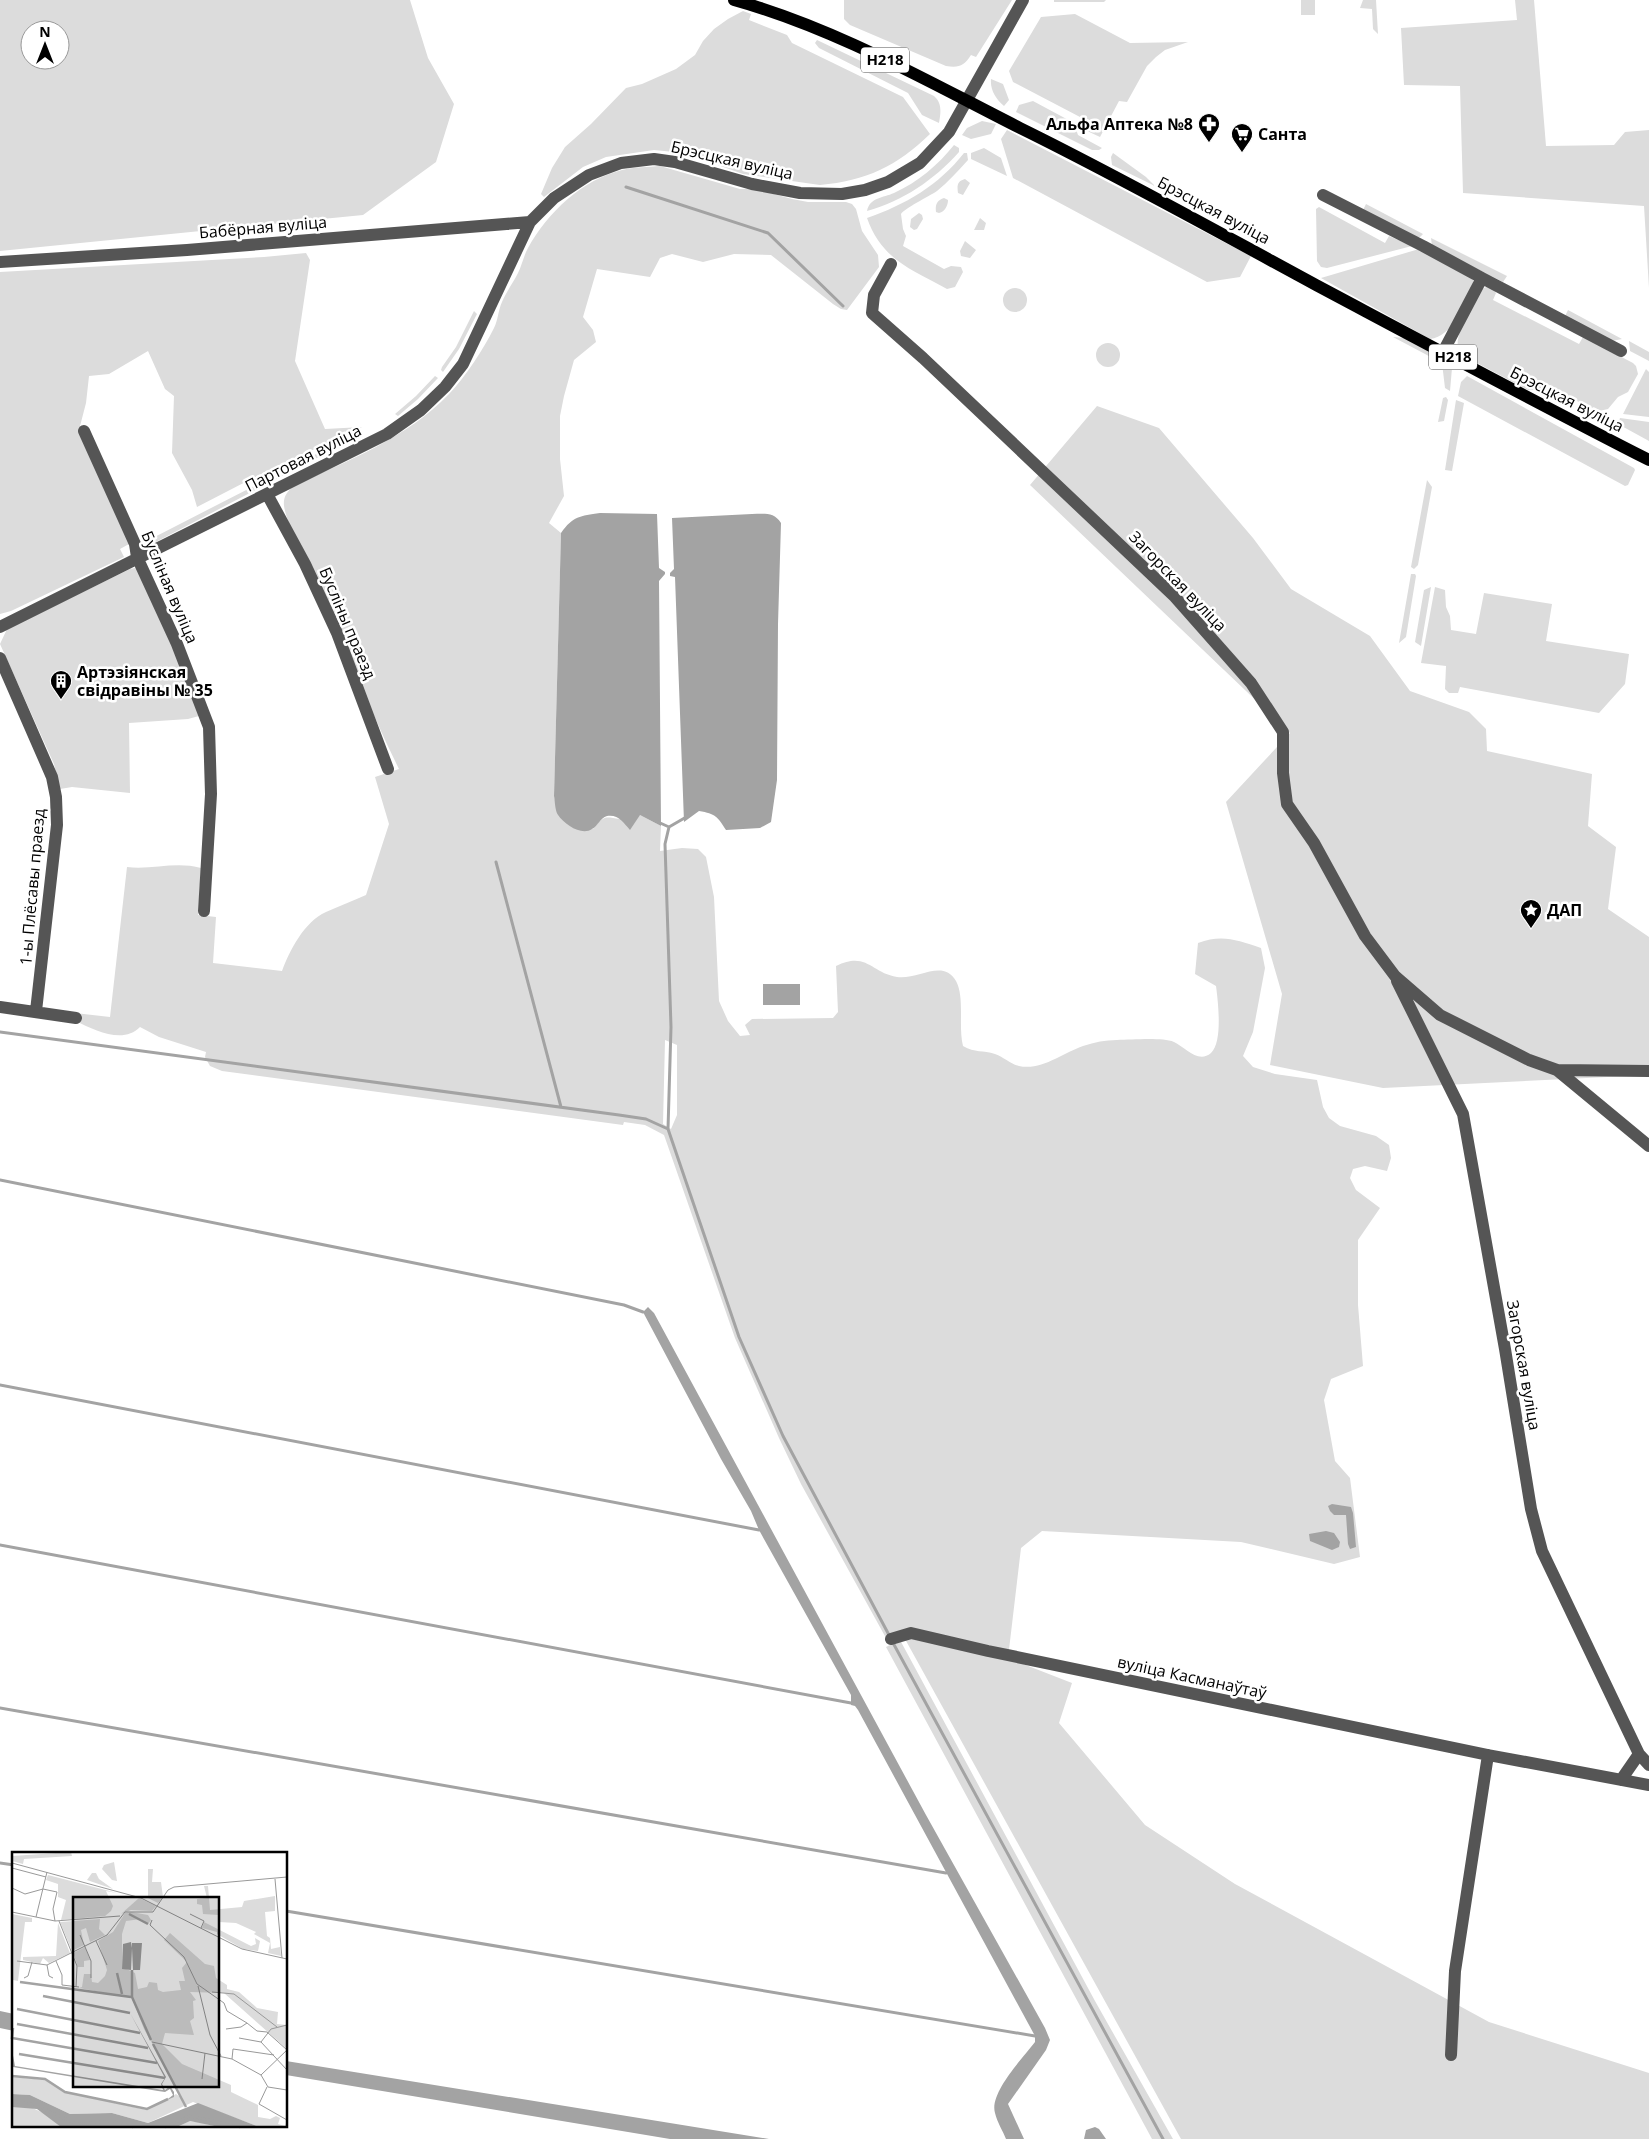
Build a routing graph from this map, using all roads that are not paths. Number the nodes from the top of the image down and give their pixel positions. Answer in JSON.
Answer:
{"nodes":[{"id":1,"x":734,"y":0,"type":"edge"},
{"id":2,"x":1023,"y":0,"type":"edge"},
{"id":3,"x":968,"y":100,"type":"junction"},
{"id":4,"x":1323,"y":196,"type":"dead end"},
{"id":5,"x":530,"y":222,"type":"junction"},
{"id":6,"x":0,"y":262,"type":"edge"},
{"id":7,"x":891,"y":264,"type":"dead end"},
{"id":8,"x":1482,"y":278,"type":"junction"},
{"id":9,"x":1621,"y":350,"type":"dead end"},
{"id":10,"x":1443,"y":352,"type":"junction"},
{"id":11,"x":84,"y":431,"type":"dead end"},
{"id":12,"x":1649,"y":460,"type":"edge"},
{"id":13,"x":267,"y":494,"type":"junction"},
{"id":14,"x":137,"y":557,"type":"junction"},
{"id":15,"x":0,"y":627,"type":"edge"},
{"id":16,"x":0,"y":658,"type":"edge"},
{"id":17,"x":388,"y":769,"type":"dead end"},
{"id":18,"x":204,"y":911,"type":"dead end"},
{"id":19,"x":1395,"y":976,"type":"junction"},
{"id":20,"x":0,"y":1007,"type":"edge"},
{"id":21,"x":36,"y":1010,"type":"junction"},
{"id":22,"x":76,"y":1018,"type":"dead end"},
{"id":23,"x":1557,"y":1070,"type":"junction"},
{"id":24,"x":1649,"y":1071,"type":"edge"},
{"id":25,"x":1649,"y":1146,"type":"edge"},
{"id":26,"x":891,"y":1638,"type":"dead end"},
{"id":27,"x":1488,"y":1754,"type":"junction"},
{"id":28,"x":1639,"y":1754,"type":"junction"},
{"id":29,"x":1649,"y":1765,"type":"edge"},
{"id":30,"x":1621,"y":1780,"type":"junction"},
{"id":31,"x":1649,"y":1785,"type":"edge"},
{"id":32,"x":1451,"y":2055,"type":"dead end"}],
"edges":[{"from":1,"to":3,"type":"main road","name":"Брэсцкая вуліца","number":"Н218"},
{"from":2,"to":3,"type":"street"},
{"from":3,"to":5,"type":"street","name":"Брэсцкая вуліца"},
{"from":3,"to":10,"type":"main road","name":"Брэсцкая вуліца","number":"Н218"},
{"from":4,"to":8,"type":"street"},
{"from":5,"to":6,"type":"street","name":"Бабёрная вуліца"},
{"from":5,"to":13,"type":"street","name":"Партовая вуліца"},
{"from":7,"to":19,"type":"street","name":"Загорская вуліца"},
{"from":8,"to":9,"type":"street"},
{"from":8,"to":10,"type":"street"},
{"from":10,"to":12,"type":"main road","name":"Брэсцкая вуліца","number":"Н218"},
{"from":11,"to":14,"type":"street","name":"Бусліная вуліца"},
{"from":13,"to":14,"type":"street","name":"Партовая вуліца"},
{"from":13,"to":17,"type":"street","name":"Бусліны праезд"},
{"from":14,"to":15,"type":"street","name":"Партовая вуліца"},
{"from":14,"to":18,"type":"street","name":"Бусліная вуліца"},
{"from":16,"to":21,"type":"street","name":"1-ы Плёсавы праезд"},
{"from":19,"to":23,"type":"street","name":"Загорская вуліца"},
{"from":19,"to":28,"type":"street","name":"Загорская вуліца"},
{"from":20,"to":21,"type":"street"},
{"from":21,"to":22,"type":"street"},
{"from":23,"to":24,"type":"street"},
{"from":23,"to":25,"type":"street","name":"Загорская вуліца"},
{"from":26,"to":27,"type":"street","name":"вуліца Касманаўтаў"},
{"from":27,"to":30,"type":"street","name":"вуліца Касманаўтаў"},
{"from":27,"to":32,"type":"street"},
{"from":28,"to":29,"type":"street","name":"Загорская вуліца"},
{"from":28,"to":30,"type":"street"},
{"from":30,"to":31,"type":"street","name":"вуліца Касманаўтаў"}]}
